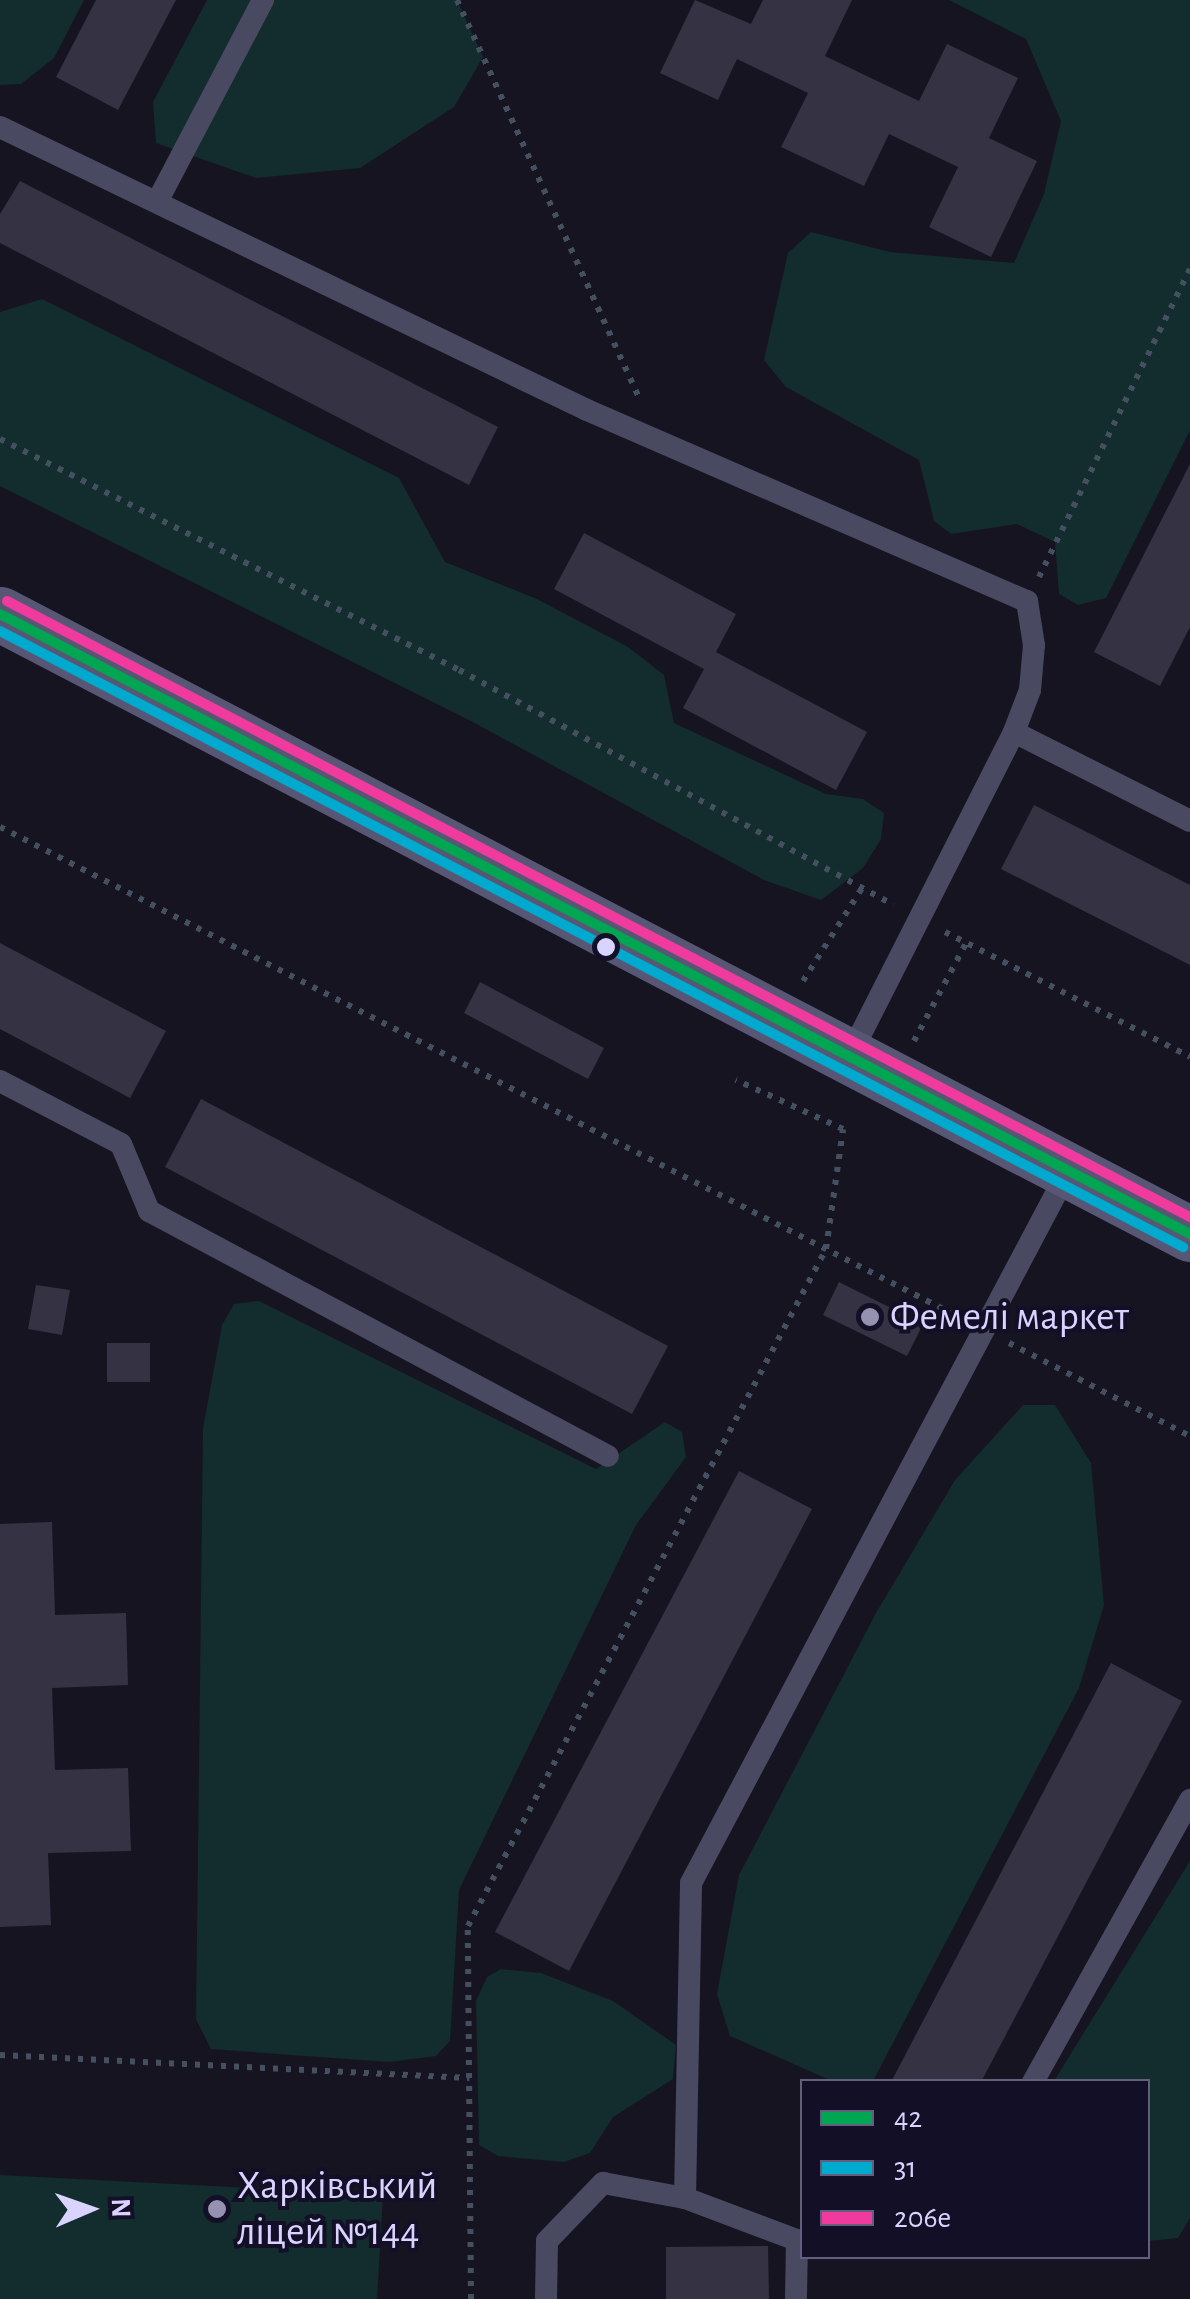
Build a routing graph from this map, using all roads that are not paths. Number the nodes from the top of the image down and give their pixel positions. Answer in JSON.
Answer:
{"nodes":[{"id":1,"x":263,"y":0,"type":"edge"},
{"id":2,"x":0,"y":127,"type":"edge"},
{"id":3,"x":156,"y":202,"type":"junction"},
{"id":4,"x":0,"y":614,"type":"edge"},
{"id":5,"x":1014,"y":732,"type":"junction"},
{"id":6,"x":1190,"y":821,"type":"edge"},
{"id":7,"x":848,"y":1057,"type":"junction"},
{"id":8,"x":0,"y":1081,"type":"edge"},
{"id":9,"x":1068,"y":1171,"type":"junction"},
{"id":10,"x":1190,"y":1234,"type":"edge"},
{"id":11,"x":608,"y":1456,"type":"dead end"},
{"id":12,"x":1190,"y":1800,"type":"edge"},
{"id":13,"x":1036,"y":2079,"type":"edge"},
{"id":14,"x":685,"y":2198,"type":"junction"},
{"id":15,"x":546,"y":2299,"type":"edge"},
{"id":16,"x":796,"y":2299,"type":"edge"}],
"edges":[{"from":1,"to":3,"type":"lane"},
{"from":2,"to":3,"type":"lane"},
{"from":3,"to":5,"type":"lane"},
{"from":4,"to":7,"type":"main road"},
{"from":5,"to":6,"type":"lane"},
{"from":5,"to":7,"type":"lane"},
{"from":7,"to":9,"type":"main road"},
{"from":8,"to":11,"type":"lane"},
{"from":9,"to":10,"type":"main road"},
{"from":9,"to":14,"type":"lane"},
{"from":12,"to":13,"type":"lane"},
{"from":14,"to":15,"type":"lane"},
{"from":14,"to":16,"type":"lane"}]}
